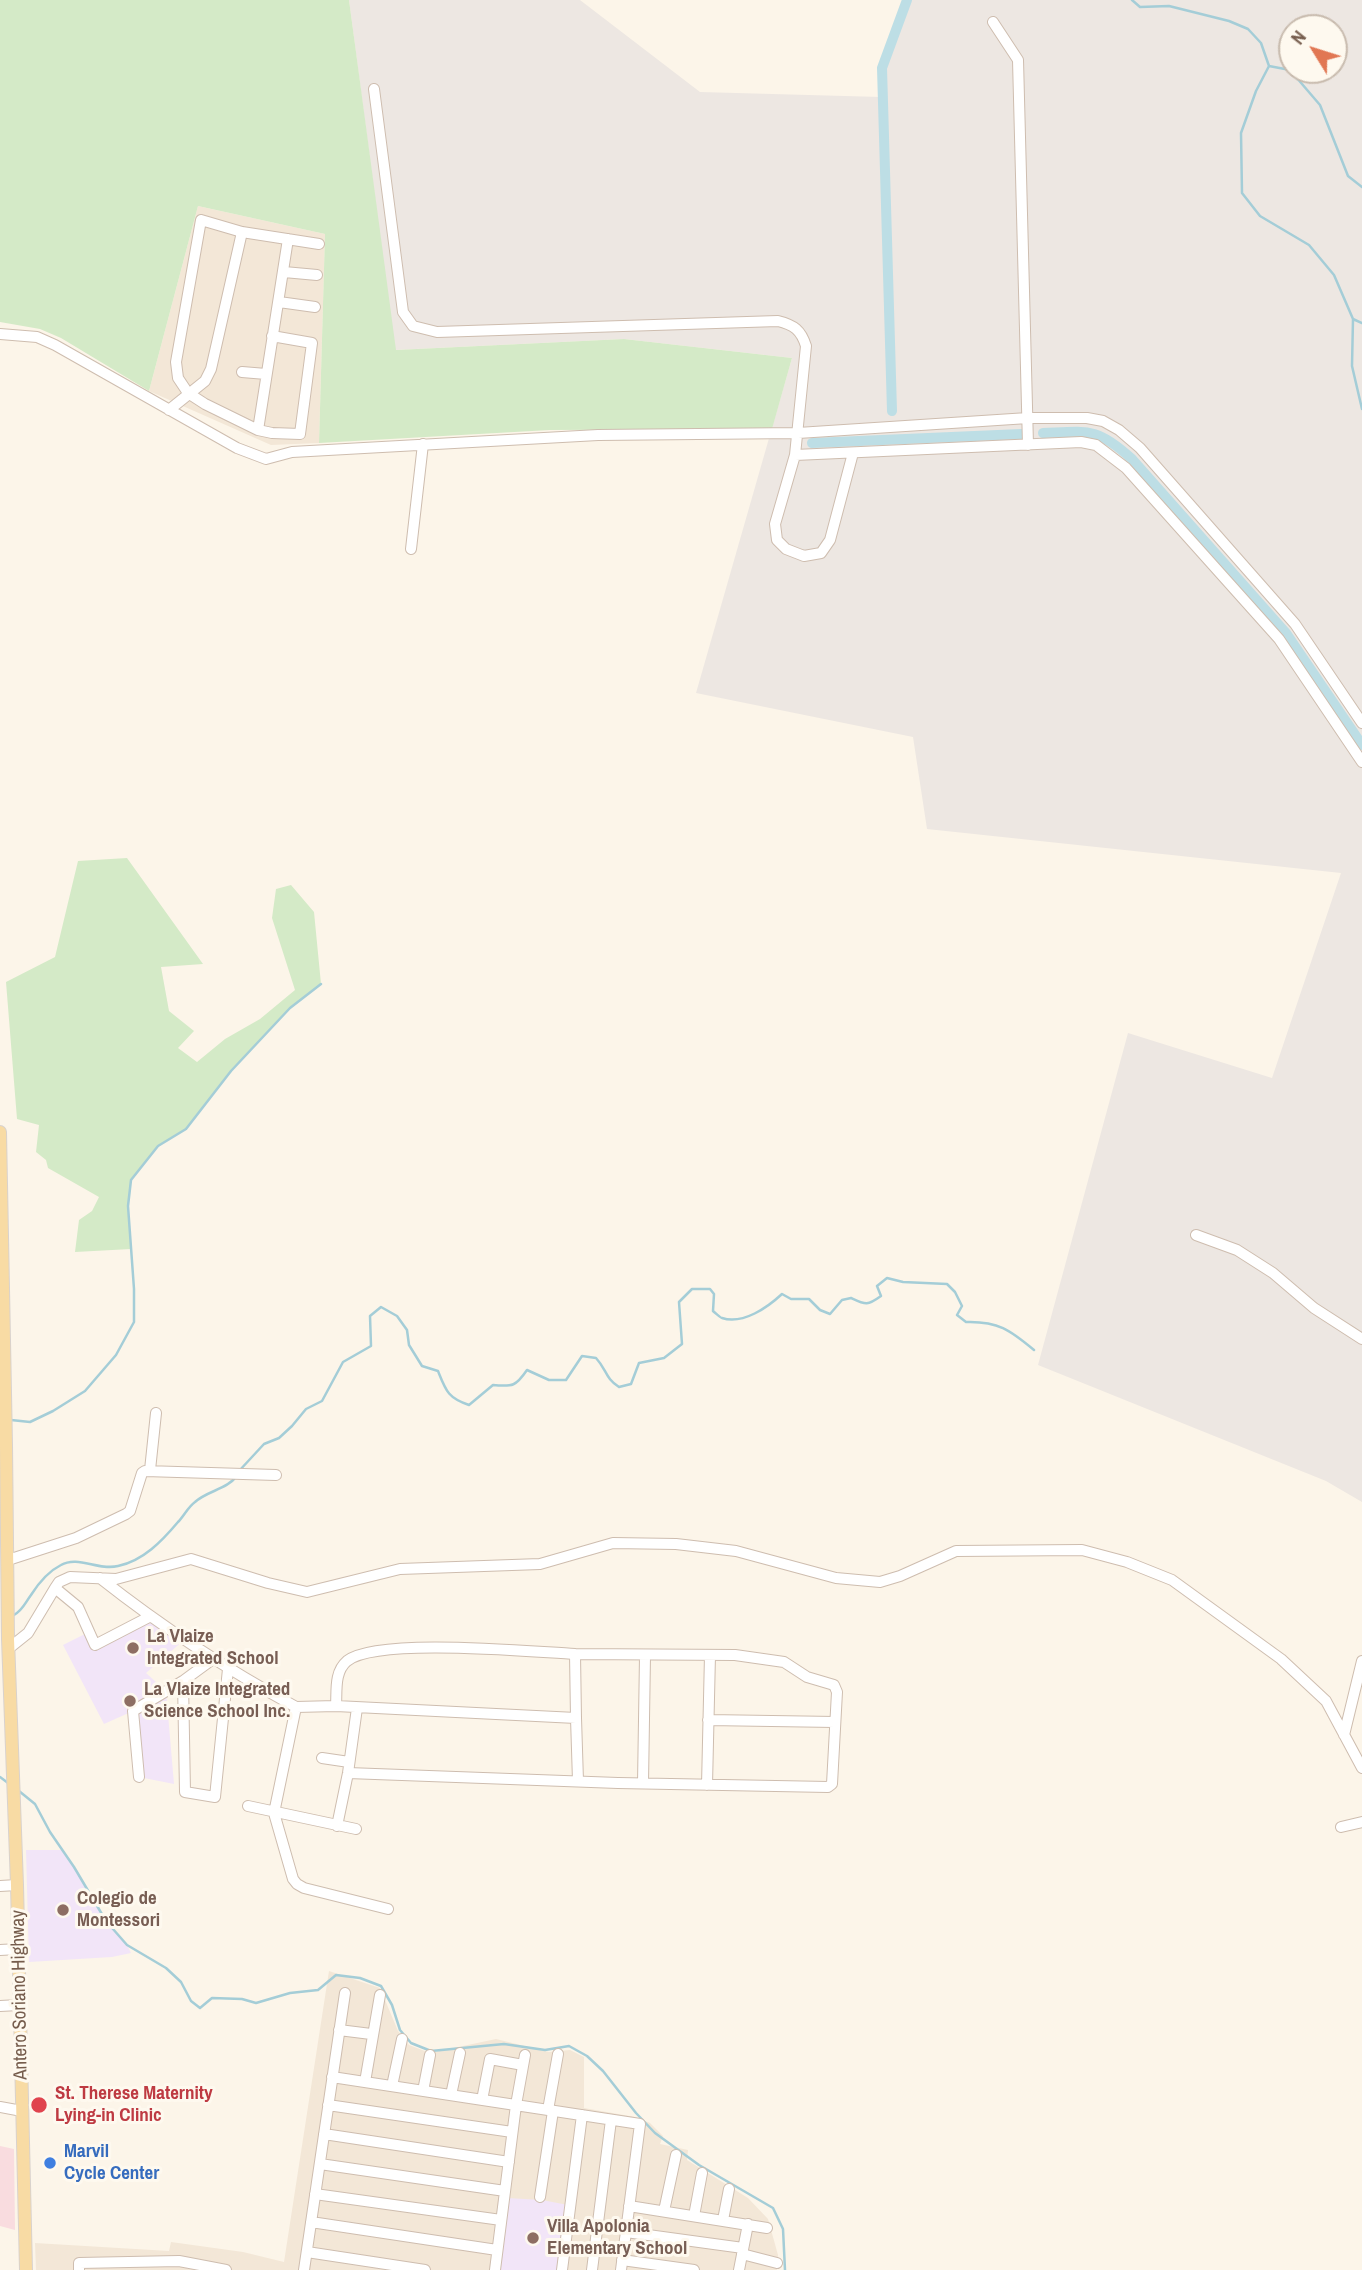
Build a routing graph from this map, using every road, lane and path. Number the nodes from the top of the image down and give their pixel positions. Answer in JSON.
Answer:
{"nodes":[{"id":1,"x":993,"y":22,"type":"dead end"},
{"id":2,"x":374,"y":89,"type":"dead end"},
{"id":3,"x":242,"y":232,"type":"junction"},
{"id":4,"x":288,"y":239,"type":"junction"},
{"id":5,"x":319,"y":244,"type":"dead end"},
{"id":6,"x":284,"y":272,"type":"junction"},
{"id":7,"x":317,"y":275,"type":"dead end"},
{"id":8,"x":279,"y":302,"type":"junction"},
{"id":9,"x":315,"y":307,"type":"dead end"},
{"id":10,"x":0,"y":334,"type":"edge"},
{"id":11,"x":272,"y":336,"type":"junction"},
{"id":12,"x":242,"y":372,"type":"dead end"},
{"id":13,"x":266,"y":374,"type":"junction"},
{"id":14,"x":188,"y":393,"type":"junction"},
{"id":15,"x":169,"y":410,"type":"junction"},
{"id":16,"x":1027,"y":418,"type":"junction"},
{"id":17,"x":258,"y":430,"type":"junction"},
{"id":18,"x":798,"y":433,"type":"junction"},
{"id":19,"x":423,"y":444,"type":"junction"},
{"id":20,"x":1028,"y":445,"type":"junction"},
{"id":21,"x":853,"y":453,"type":"junction"},
{"id":22,"x":795,"y":455,"type":"junction"},
{"id":23,"x":411,"y":549,"type":"dead end"},
{"id":24,"x":1362,"y":723,"type":"edge"},
{"id":25,"x":1362,"y":761,"type":"edge"},
{"id":26,"x":0,"y":1132,"type":"edge"},
{"id":27,"x":1196,"y":1235,"type":"dead end"},
{"id":28,"x":1362,"y":1339,"type":"edge"},
{"id":29,"x":156,"y":1413,"type":"dead end"},
{"id":30,"x":150,"y":1470,"type":"junction"},
{"id":31,"x":276,"y":1475,"type":"dead end"},
{"id":32,"x":8,"y":1560,"type":"junction"},
{"id":33,"x":100,"y":1578,"type":"junction"},
{"id":34,"x":55,"y":1588,"type":"junction"},
{"id":35,"x":149,"y":1617,"type":"junction"},
{"id":36,"x":8,"y":1649,"type":"junction"},
{"id":37,"x":575,"y":1654,"type":"junction"},
{"id":38,"x":710,"y":1655,"type":"junction"},
{"id":39,"x":645,"y":1656,"type":"junction"},
{"id":40,"x":213,"y":1659,"type":"junction"},
{"id":41,"x":1362,"y":1661,"type":"edge"},
{"id":42,"x":228,"y":1670,"type":"junction"},
{"id":43,"x":183,"y":1681,"type":"junction"},
{"id":44,"x":336,"y":1706,"type":"junction"},
{"id":45,"x":296,"y":1707,"type":"junction"},
{"id":46,"x":357,"y":1708,"type":"junction"},
{"id":47,"x":576,"y":1718,"type":"junction"},
{"id":48,"x":708,"y":1720,"type":"junction"},
{"id":49,"x":835,"y":1722,"type":"junction"},
{"id":50,"x":1344,"y":1735,"type":"junction"},
{"id":51,"x":322,"y":1758,"type":"dead end"},
{"id":52,"x":349,"y":1768,"type":"junction"},
{"id":53,"x":1362,"y":1768,"type":"edge"},
{"id":54,"x":139,"y":1777,"type":"dead end"},
{"id":55,"x":578,"y":1782,"type":"junction"},
{"id":56,"x":643,"y":1783,"type":"junction"},
{"id":57,"x":707,"y":1785,"type":"junction"},
{"id":58,"x":248,"y":1807,"type":"dead end"},
{"id":59,"x":274,"y":1813,"type":"junction"},
{"id":60,"x":1362,"y":1822,"type":"edge"},
{"id":61,"x":337,"y":1826,"type":"junction"},
{"id":62,"x":1341,"y":1828,"type":"dead end"},
{"id":63,"x":356,"y":1829,"type":"dead end"},
{"id":64,"x":17,"y":1885,"type":"junction"},
{"id":65,"x":0,"y":1886,"type":"edge"},
{"id":66,"x":388,"y":1909,"type":"dead end"},
{"id":67,"x":19,"y":1949,"type":"junction"},
{"id":68,"x":0,"y":1950,"type":"edge"},
{"id":69,"x":345,"y":1993,"type":"dead end"},
{"id":70,"x":380,"y":1995,"type":"dead end"},
{"id":71,"x":19,"y":2005,"type":"junction"},
{"id":72,"x":0,"y":2006,"type":"edge"},
{"id":73,"x":339,"y":2030,"type":"junction"},
{"id":74,"x":371,"y":2034,"type":"junction"},
{"id":75,"x":402,"y":2039,"type":"dead end"},
{"id":76,"x":460,"y":2053,"type":"dead end"},
{"id":77,"x":558,"y":2054,"type":"dead end"},
{"id":78,"x":429,"y":2055,"type":"dead end"},
{"id":79,"x":332,"y":2077,"type":"junction"},
{"id":80,"x":365,"y":2082,"type":"junction"},
{"id":81,"x":392,"y":2086,"type":"junction"},
{"id":82,"x":423,"y":2091,"type":"junction"},
{"id":83,"x":451,"y":2095,"type":"junction"},
{"id":84,"x":482,"y":2100,"type":"junction"},
{"id":85,"x":328,"y":2105,"type":"junction"},
{"id":86,"x":516,"y":2105,"type":"junction"},
{"id":87,"x":0,"y":2107,"type":"edge"},
{"id":88,"x":551,"y":2110,"type":"junction"},
{"id":89,"x":22,"y":2111,"type":"junction"},
{"id":90,"x":582,"y":2115,"type":"junction"},
{"id":91,"x":611,"y":2120,"type":"junction"},
{"id":92,"x":512,"y":2132,"type":"junction"},
{"id":93,"x":324,"y":2134,"type":"junction"},
{"id":94,"x":676,"y":2155,"type":"dead end"},
{"id":95,"x":509,"y":2162,"type":"junction"},
{"id":96,"x":320,"y":2164,"type":"junction"},
{"id":97,"x":702,"y":2173,"type":"dead end"},
{"id":98,"x":729,"y":2189,"type":"dead end"},
{"id":99,"x":505,"y":2191,"type":"junction"},
{"id":100,"x":315,"y":2194,"type":"junction"},
{"id":101,"x":540,"y":2197,"type":"dead end"},
{"id":102,"x":629,"y":2206,"type":"junction"},
{"id":103,"x":664,"y":2211,"type":"junction"},
{"id":104,"x":694,"y":2216,"type":"junction"},
{"id":105,"x":501,"y":2220,"type":"junction"},
{"id":106,"x":723,"y":2220,"type":"junction"},
{"id":107,"x":311,"y":2222,"type":"junction"},
{"id":108,"x":748,"y":2224,"type":"junction"},
{"id":109,"x":767,"y":2228,"type":"dead end"},
{"id":110,"x":626,"y":2232,"type":"junction"},
{"id":111,"x":498,"y":2250,"type":"junction"},
{"id":112,"x":743,"y":2251,"type":"junction"},
{"id":113,"x":307,"y":2252,"type":"junction"},
{"id":114,"x":777,"y":2263,"type":"dead end"},
{"id":115,"x":621,"y":2265,"type":"edge"},
{"id":116,"x":26,"y":2270,"type":"edge"},
{"id":117,"x":79,"y":2270,"type":"edge"},
{"id":118,"x":226,"y":2270,"type":"edge"},
{"id":119,"x":304,"y":2270,"type":"edge"},
{"id":120,"x":425,"y":2270,"type":"edge"},
{"id":121,"x":495,"y":2270,"type":"edge"},
{"id":122,"x":562,"y":2270,"type":"edge"},
{"id":123,"x":592,"y":2270,"type":"edge"},
{"id":124,"x":694,"y":2270,"type":"edge"},
{"id":125,"x":739,"y":2270,"type":"edge"}],
"edges":[{"from":1,"to":16,"type":"street"},
{"from":2,"to":18,"type":"street"},
{"from":3,"to":4,"type":"street"},
{"from":3,"to":14,"type":"street"},
{"from":3,"to":14,"type":"street"},
{"from":4,"to":5,"type":"street"},
{"from":4,"to":6,"type":"street"},
{"from":6,"to":7,"type":"street"},
{"from":6,"to":8,"type":"street"},
{"from":8,"to":9,"type":"street"},
{"from":8,"to":11,"type":"street"},
{"from":10,"to":15,"type":"street"},
{"from":11,"to":13,"type":"street"},
{"from":11,"to":17,"type":"street"},
{"from":12,"to":13,"type":"street"},
{"from":13,"to":17,"type":"street"},
{"from":14,"to":15,"type":"street"},
{"from":14,"to":17,"type":"street"},
{"from":15,"to":19,"type":"street"},
{"from":16,"to":18,"type":"street"},
{"from":16,"to":20,"type":"street"},
{"from":16,"to":24,"type":"street"},
{"from":18,"to":19,"type":"street"},
{"from":18,"to":22,"type":"street"},
{"from":19,"to":23,"type":"street"},
{"from":20,"to":21,"type":"street"},
{"from":20,"to":25,"type":"street"},
{"from":21,"to":22,"type":"street"},
{"from":21,"to":22,"type":"street"},
{"from":26,"to":32,"type":"main road","name":"Antero Soriano Highway"},
{"from":27,"to":28,"type":"street"},
{"from":29,"to":30,"type":"street"},
{"from":30,"to":31,"type":"street"},
{"from":30,"to":32,"type":"street"},
{"from":32,"to":36,"type":"main road","name":"Antero Soriano Highway"},
{"from":33,"to":34,"type":"street"},
{"from":33,"to":35,"type":"street"},
{"from":33,"to":50,"type":"street"},
{"from":34,"to":35,"type":"street"},
{"from":34,"to":36,"type":"street"},
{"from":35,"to":40,"type":"street"},
{"from":36,"to":64,"type":"main road","name":"Antero Soriano Highway"},
{"from":37,"to":39,"type":"street"},
{"from":37,"to":44,"type":"street"},
{"from":37,"to":47,"type":"street"},
{"from":38,"to":39,"type":"street"},
{"from":38,"to":48,"type":"street"},
{"from":38,"to":49,"type":"street"},
{"from":39,"to":56,"type":"street"},
{"from":40,"to":42,"type":"street"},
{"from":40,"to":43,"type":"street"},
{"from":41,"to":50,"type":"street"},
{"from":42,"to":43,"type":"street"},
{"from":42,"to":45,"type":"street"},
{"from":43,"to":54,"type":"street"},
{"from":44,"to":45,"type":"street"},
{"from":44,"to":46,"type":"street"},
{"from":45,"to":59,"type":"street"},
{"from":46,"to":47,"type":"street"},
{"from":46,"to":52,"type":"street"},
{"from":47,"to":55,"type":"street"},
{"from":48,"to":49,"type":"street"},
{"from":48,"to":57,"type":"street"},
{"from":49,"to":57,"type":"street"},
{"from":50,"to":53,"type":"street"},
{"from":51,"to":52,"type":"street"},
{"from":52,"to":55,"type":"street"},
{"from":52,"to":61,"type":"street"},
{"from":55,"to":56,"type":"street"},
{"from":56,"to":57,"type":"street"},
{"from":58,"to":59,"type":"street"},
{"from":59,"to":61,"type":"street"},
{"from":59,"to":66,"type":"street"},
{"from":60,"to":62,"type":"street"},
{"from":61,"to":63,"type":"street"},
{"from":64,"to":65,"type":"street"},
{"from":64,"to":67,"type":"main road","name":"Antero Soriano Highway"},
{"from":67,"to":68,"type":"street"},
{"from":67,"to":71,"type":"main road","name":"Antero Soriano Highway"},
{"from":69,"to":73,"type":"street"},
{"from":70,"to":74,"type":"street"},
{"from":71,"to":72,"type":"street"},
{"from":71,"to":89,"type":"main road","name":"Antero Soriano Highway"},
{"from":73,"to":74,"type":"street"},
{"from":73,"to":79,"type":"street"},
{"from":74,"to":80,"type":"street"},
{"from":75,"to":81,"type":"street"},
{"from":76,"to":83,"type":"street"},
{"from":77,"to":88,"type":"street"},
{"from":78,"to":82,"type":"street"},
{"from":79,"to":80,"type":"street"},
{"from":79,"to":85,"type":"street"},
{"from":80,"to":81,"type":"street"},
{"from":81,"to":82,"type":"street"},
{"from":82,"to":83,"type":"street"},
{"from":83,"to":84,"type":"street"},
{"from":84,"to":86,"type":"street"},
{"from":84,"to":86,"type":"street"},
{"from":85,"to":92,"type":"street"},
{"from":85,"to":93,"type":"street"},
{"from":86,"to":88,"type":"street"},
{"from":86,"to":92,"type":"street"},
{"from":87,"to":89,"type":"street"},
{"from":88,"to":90,"type":"street"},
{"from":88,"to":101,"type":"street"},
{"from":89,"to":116,"type":"main road","name":"Antero Soriano Highway"},
{"from":90,"to":91,"type":"street"},
{"from":90,"to":122,"type":"street"},
{"from":91,"to":102,"type":"street"},
{"from":91,"to":123,"type":"street"},
{"from":92,"to":95,"type":"street"},
{"from":93,"to":95,"type":"street"},
{"from":93,"to":96,"type":"street"},
{"from":94,"to":103,"type":"street"},
{"from":95,"to":99,"type":"street"},
{"from":96,"to":99,"type":"street"},
{"from":96,"to":100,"type":"street"},
{"from":97,"to":104,"type":"street"},
{"from":98,"to":106,"type":"street"},
{"from":99,"to":105,"type":"street"},
{"from":100,"to":105,"type":"street"},
{"from":100,"to":107,"type":"street"},
{"from":102,"to":103,"type":"street"},
{"from":102,"to":110,"type":"street"},
{"from":103,"to":104,"type":"street"},
{"from":104,"to":106,"type":"street"},
{"from":105,"to":111,"type":"street"},
{"from":106,"to":108,"type":"street"},
{"from":107,"to":111,"type":"street"},
{"from":107,"to":113,"type":"street"},
{"from":108,"to":109,"type":"street"},
{"from":108,"to":112,"type":"street"},
{"from":110,"to":112,"type":"street"},
{"from":110,"to":115,"type":"street"},
{"from":111,"to":121,"type":"street"},
{"from":112,"to":114,"type":"street"},
{"from":112,"to":125,"type":"street"},
{"from":113,"to":119,"type":"street"},
{"from":113,"to":120,"type":"street"},
{"from":115,"to":124,"type":"street"},
{"from":117,"to":118,"type":"street"}]}
